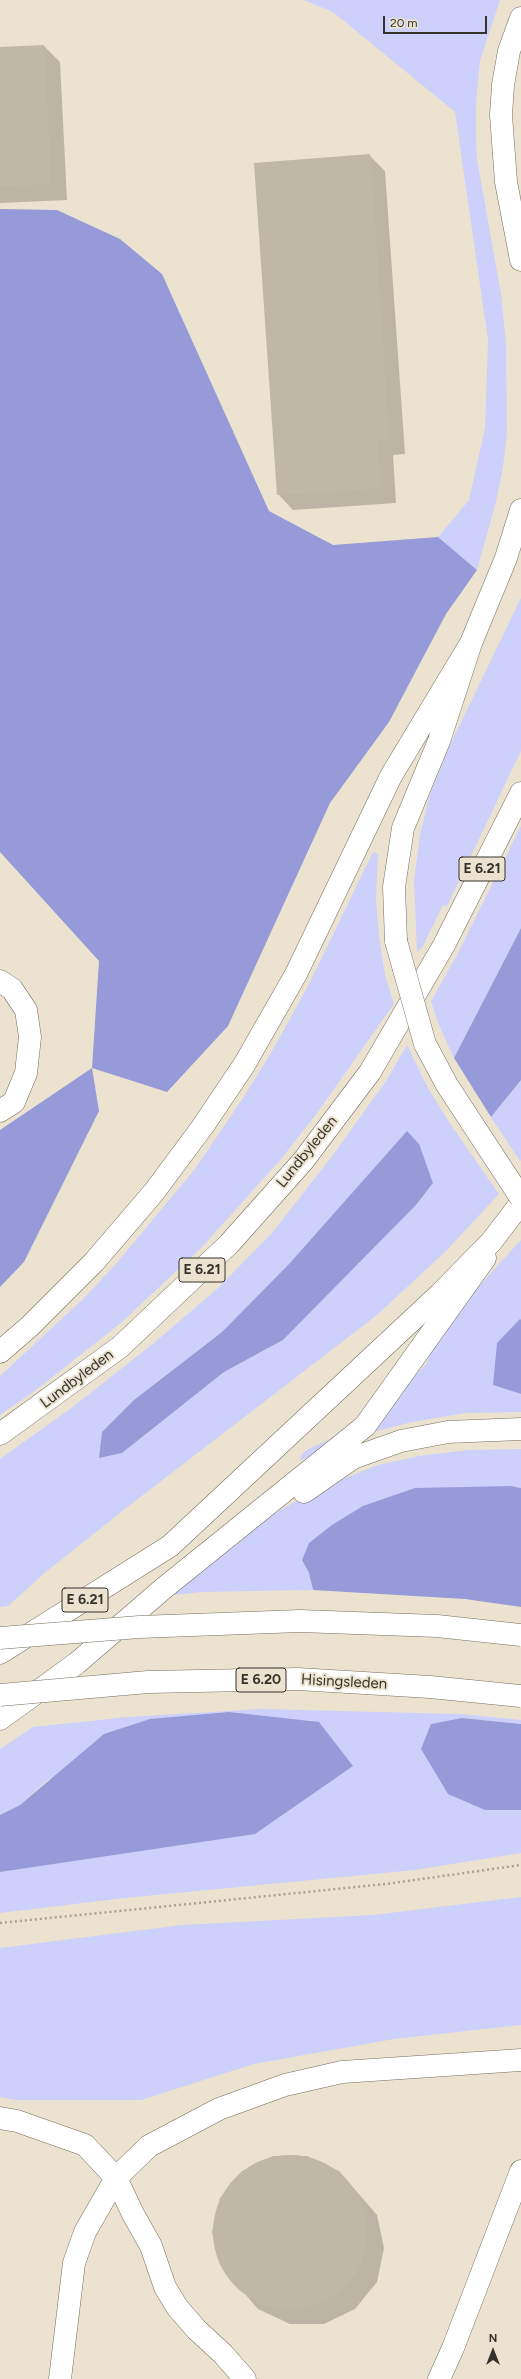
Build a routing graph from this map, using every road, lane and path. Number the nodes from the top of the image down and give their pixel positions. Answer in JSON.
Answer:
{"nodes":[{"id":1,"x":521,"y":18,"type":"edge"},
{"id":2,"x":521,"y":260,"type":"edge"},
{"id":3,"x":521,"y":510,"type":"edge"},
{"id":4,"x":471,"y":643,"type":"junction"},
{"id":5,"x":521,"y":793,"type":"edge"},
{"id":6,"x":0,"y":981,"type":"edge"},
{"id":7,"x":0,"y":1111,"type":"edge"},
{"id":8,"x":521,"y":1198,"type":"edge"},
{"id":9,"x":521,"y":1203,"type":"edge"},
{"id":10,"x":521,"y":1208,"type":"edge"},
{"id":11,"x":0,"y":1352,"type":"edge"},
{"id":12,"x":521,"y":1429,"type":"edge"},
{"id":13,"x":0,"y":1434,"type":"edge"},
{"id":14,"x":164,"y":1588,"type":"junction"},
{"id":15,"x":521,"y":1636,"type":"edge"},
{"id":16,"x":0,"y":1638,"type":"edge"},
{"id":17,"x":0,"y":1653,"type":"edge"},
{"id":18,"x":0,"y":1696,"type":"edge"},
{"id":19,"x":521,"y":1696,"type":"edge"},
{"id":20,"x":0,"y":1719,"type":"edge"},
{"id":21,"x":521,"y":1865,"type":"edge"},
{"id":22,"x":0,"y":1923,"type":"edge"},
{"id":23,"x":521,"y":2060,"type":"edge"},
{"id":24,"x":0,"y":2118,"type":"edge"},
{"id":25,"x":521,"y":2171,"type":"edge"},
{"id":26,"x":116,"y":2178,"type":"junction"},
{"id":27,"x":60,"y":2379,"type":"edge"},
{"id":28,"x":246,"y":2379,"type":"edge"},
{"id":29,"x":439,"y":2379,"type":"edge"}],
"edges":[{"from":1,"to":2,"type":"main road"},
{"from":3,"to":4,"type":"main road"},
{"from":4,"to":8,"type":"main road","bridge":true},
{"from":4,"to":11,"type":"main road"},
{"from":5,"to":13,"type":"main road","name":"Lundbyleden","number":"E 6.21"},
{"from":6,"to":7,"type":"main road"},
{"from":9,"to":17,"type":"main road","number":"E 6.21"},
{"from":10,"to":14,"type":"main road"},
{"from":12,"to":14,"type":"main road"},
{"from":14,"to":20,"type":"main road"},
{"from":15,"to":16,"type":"main road","bridge":true},
{"from":18,"to":19,"type":"main road","name":"Hisingsleden","number":"E 6.20","bridge":true},
{"from":21,"to":22,"type":"path"},
{"from":23,"to":26,"type":"main road"},
{"from":24,"to":26,"type":"main road"},
{"from":25,"to":29,"type":"main road"},
{"from":26,"to":27,"type":"main road"},
{"from":26,"to":28,"type":"main road"}]}
